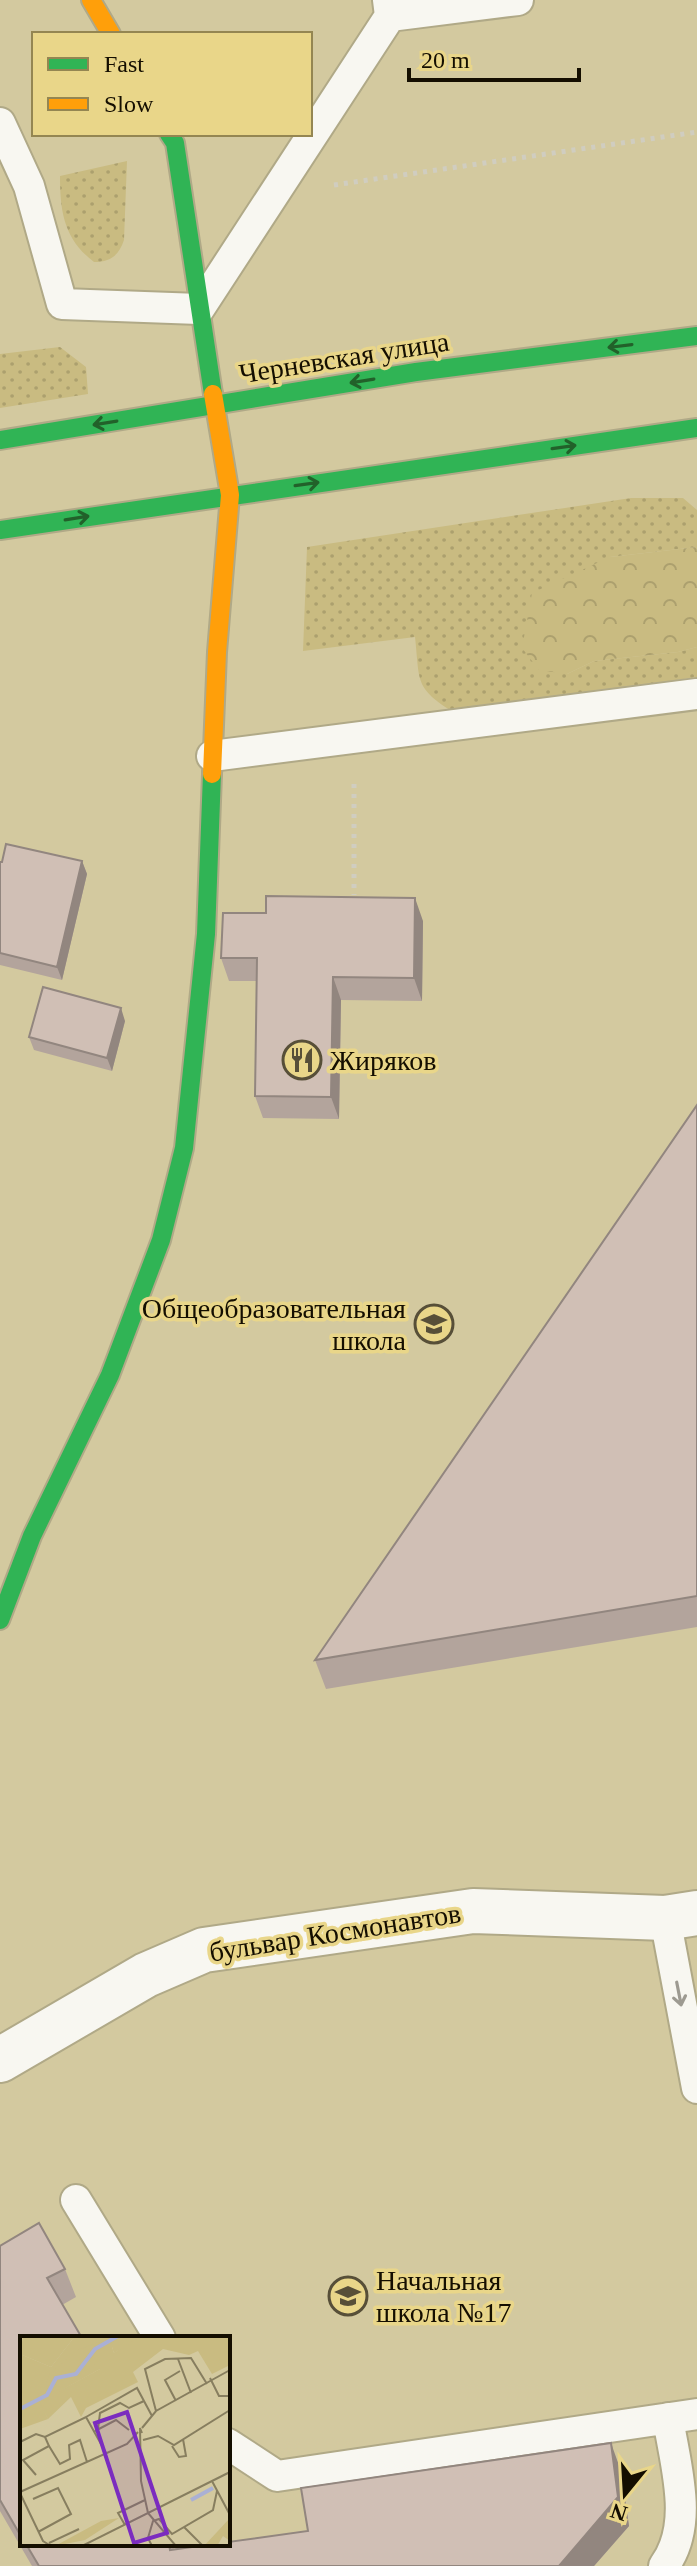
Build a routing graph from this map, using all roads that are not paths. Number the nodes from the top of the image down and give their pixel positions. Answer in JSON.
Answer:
{"nodes":[{"id":1,"x":91,"y":0,"type":"edge"},
{"id":2,"x":518,"y":0,"type":"edge"},
{"id":3,"x":389,"y":8,"type":"edge"},
{"id":4,"x":110,"y":32,"type":"edge"},
{"id":5,"x":0,"y":123,"type":"edge"},
{"id":6,"x":312,"y":132,"type":"edge"},
{"id":7,"x":170,"y":136,"type":"edge"},
{"id":8,"x":310,"y":136,"type":"edge"},
{"id":9,"x":199,"y":309,"type":"junction"},
{"id":10,"x":697,"y":336,"type":"edge"},
{"id":11,"x":216,"y":406,"type":"junction"},
{"id":12,"x":697,"y":428,"type":"edge"},
{"id":13,"x":0,"y":440,"type":"edge"},
{"id":14,"x":230,"y":495,"type":"junction"},
{"id":15,"x":0,"y":530,"type":"edge"},
{"id":16,"x":697,"y":694,"type":"edge"},
{"id":17,"x":212,"y":756,"type":"junction"},
{"id":18,"x":0,"y":1620,"type":"edge"},
{"id":19,"x":681,"y":1915,"type":"edge"},
{"id":20,"x":0,"y":2060,"type":"edge"},
{"id":21,"x":697,"y":2088,"type":"edge"},
{"id":22,"x":76,"y":2200,"type":"dead end"},
{"id":23,"x":159,"y":2336,"type":"edge"},
{"id":24,"x":682,"y":2416,"type":"edge"},
{"id":25,"x":230,"y":2445,"type":"edge"},
{"id":26,"x":664,"y":2566,"type":"edge"}],
"edges":[{"from":1,"to":4,"type":"street"},
{"from":2,"to":3,"type":"lane"},
{"from":3,"to":6,"type":"lane"},
{"from":5,"to":9,"type":"lane"},
{"from":7,"to":9,"type":"street"},
{"from":8,"to":9,"type":"lane"},
{"from":9,"to":11,"type":"street"},
{"from":10,"to":11,"type":"street","name":"Черневская улица","one_way":true},
{"from":11,"to":13,"type":"street","name":"Черневская улица","one_way":true},
{"from":11,"to":14,"type":"street"},
{"from":14,"to":12,"type":"street","one_way":true},
{"from":15,"to":14,"type":"street","one_way":true},
{"from":14,"to":17,"type":"street"},
{"from":16,"to":17,"type":"lane"},
{"from":17,"to":18,"type":"street"},
{"from":19,"to":20,"type":"street","name":"бульвар Космонавтов"},
{"from":19,"to":21,"type":"lane","one_way":true},
{"from":22,"to":23,"type":"lane"},
{"from":24,"to":25,"type":"lane"},
{"from":24,"to":26,"type":"lane"}]}
